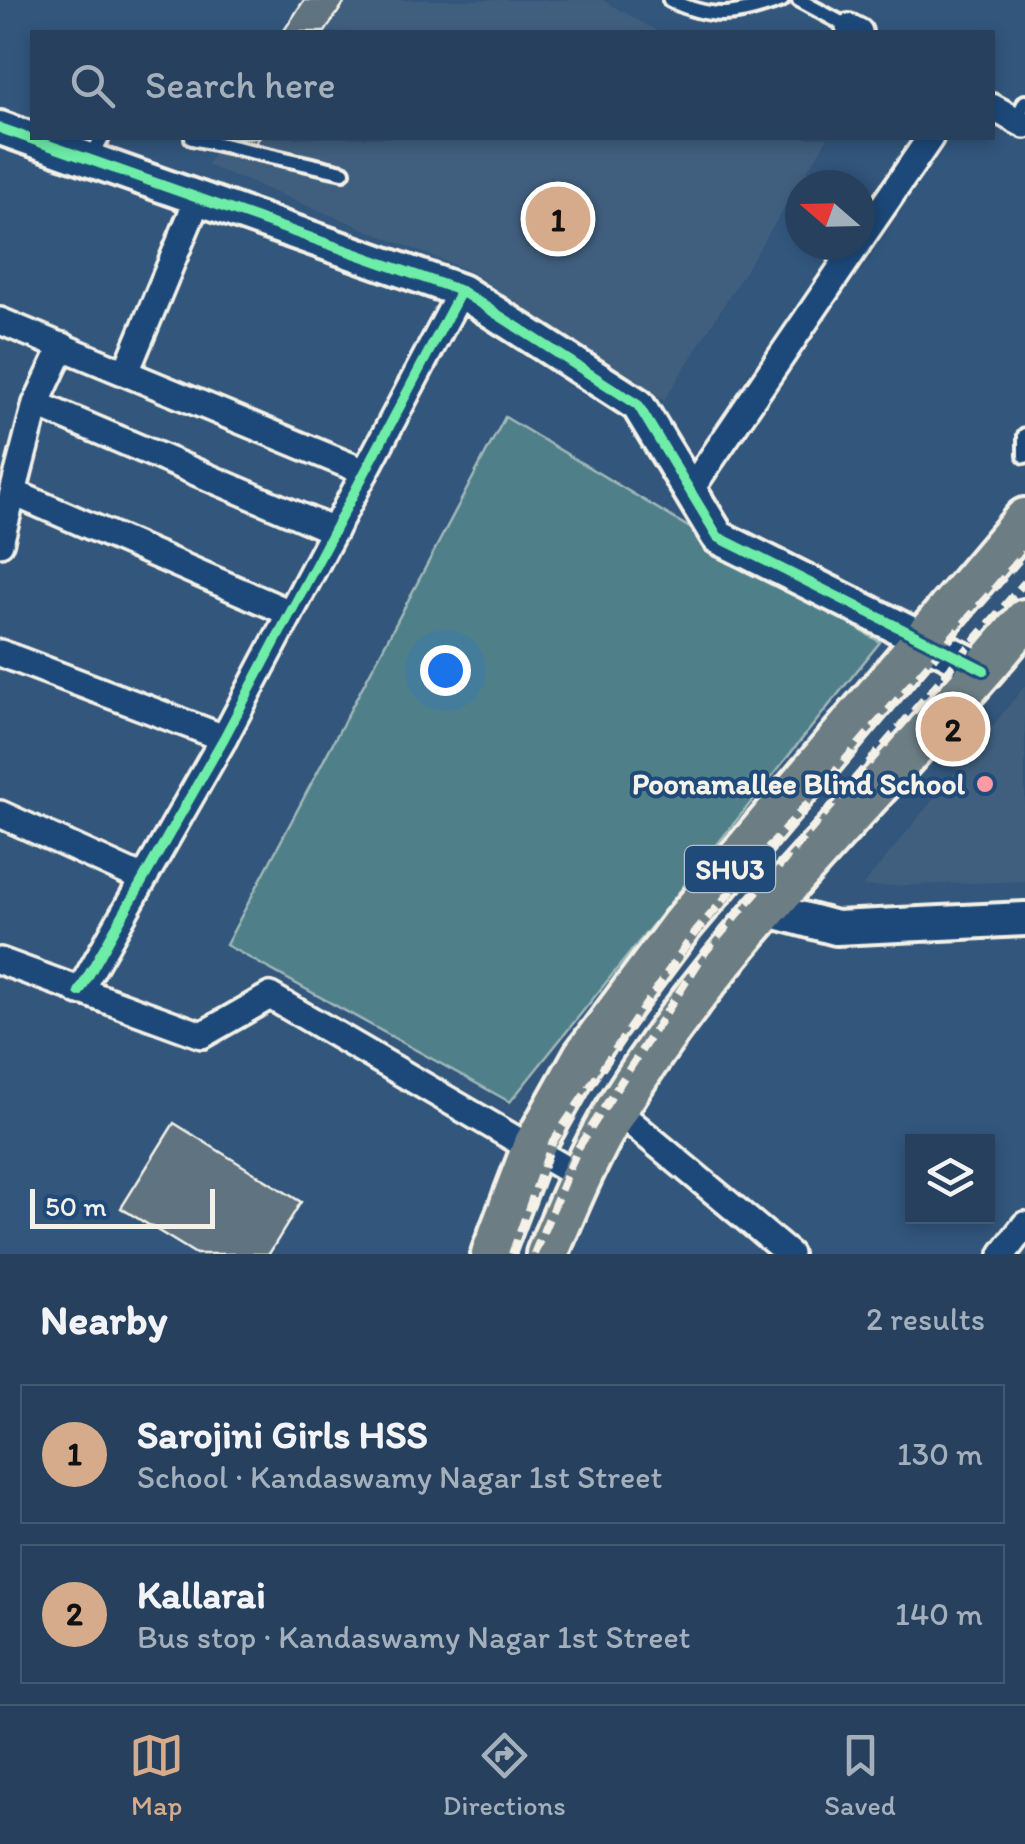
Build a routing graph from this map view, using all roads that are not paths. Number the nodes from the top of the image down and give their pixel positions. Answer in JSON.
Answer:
{"nodes":[{"id":1,"x":670,"y":0,"type":"edge"},
{"id":2,"x":782,"y":0,"type":"edge"},
{"id":3,"x":799,"y":0,"type":"edge"},
{"id":4,"x":854,"y":30,"type":"edge"},
{"id":5,"x":995,"y":108,"type":"edge"},
{"id":6,"x":1022,"y":116,"type":"edge"},
{"id":7,"x":0,"y":128,"type":"edge"},
{"id":8,"x":30,"y":135,"type":"edge"},
{"id":9,"x":54,"y":140,"type":"edge"},
{"id":10,"x":201,"y":140,"type":"edge"},
{"id":11,"x":929,"y":140,"type":"edge"},
{"id":12,"x":95,"y":149,"type":"edge"},
{"id":13,"x":343,"y":172,"type":"dead end"},
{"id":14,"x":197,"y":201,"type":"junction"},
{"id":15,"x":875,"y":217,"type":"edge"},
{"id":16,"x":846,"y":260,"type":"edge"},
{"id":17,"x":461,"y":291,"type":"junction"},
{"id":18,"x":0,"y":322,"type":"edge"},
{"id":19,"x":62,"y":346,"type":"junction"},
{"id":20,"x":126,"y":372,"type":"junction"},
{"id":21,"x":36,"y":404,"type":"junction"},
{"id":22,"x":1025,"y":435,"type":"edge"},
{"id":23,"x":1025,"y":456,"type":"edge"},
{"id":24,"x":365,"y":472,"type":"junction"},
{"id":25,"x":691,"y":488,"type":"junction"},
{"id":26,"x":14,"y":492,"type":"junction"},
{"id":27,"x":1025,"y":519,"type":"edge"},
{"id":28,"x":334,"y":531,"type":"junction"},
{"id":29,"x":0,"y":543,"type":"edge"},
{"id":30,"x":290,"y":614,"type":"junction"},
{"id":31,"x":1025,"y":620,"type":"edge"},
{"id":32,"x":924,"y":643,"type":"junction"},
{"id":33,"x":0,"y":654,"type":"edge"},
{"id":34,"x":984,"y":670,"type":"junction"},
{"id":35,"x":224,"y":738,"type":"junction"},
{"id":36,"x":0,"y":814,"type":"edge"},
{"id":37,"x":143,"y":879,"type":"junction"},
{"id":38,"x":766,"y":909,"type":"junction"},
{"id":39,"x":1025,"y":919,"type":"edge"},
{"id":40,"x":0,"y":960,"type":"edge"},
{"id":41,"x":79,"y":992,"type":"junction"},
{"id":42,"x":616,"y":1110,"type":"junction"},
{"id":43,"x":532,"y":1147,"type":"junction"},
{"id":44,"x":580,"y":1177,"type":"junction"},
{"id":45,"x":1025,"y":1225,"type":"edge"},
{"id":46,"x":492,"y":1254,"type":"edge"},
{"id":47,"x":547,"y":1254,"type":"edge"},
{"id":48,"x":789,"y":1254,"type":"edge"},
{"id":49,"x":1003,"y":1254,"type":"edge"}],
"edges":[{"from":1,"to":2,"type":"lane"},
{"from":3,"to":4,"type":"lane"},
{"from":5,"to":6,"type":"street"},
{"from":7,"to":8,"type":"street"},
{"from":9,"to":12,"type":"street"},
{"from":10,"to":13,"type":"lane"},
{"from":11,"to":15,"type":"street"},
{"from":12,"to":14,"type":"street"},
{"from":14,"to":17,"type":"street"},
{"from":14,"to":20,"type":"street"},
{"from":16,"to":25,"type":"street"},
{"from":17,"to":24,"type":"street"},
{"from":17,"to":25,"type":"street"},
{"from":18,"to":19,"type":"street"},
{"from":19,"to":20,"type":"street"},
{"from":19,"to":21,"type":"street"},
{"from":20,"to":24,"type":"street"},
{"from":21,"to":26,"type":"street"},
{"from":21,"to":28,"type":"street"},
{"from":22,"to":23,"type":"lane"},
{"from":24,"to":28,"type":"street"},
{"from":25,"to":32,"type":"street"},
{"from":26,"to":29,"type":"street"},
{"from":26,"to":30,"type":"street"},
{"from":27,"to":32,"type":"main road","number":"SHU3"},
{"from":28,"to":30,"type":"street"},
{"from":30,"to":35,"type":"street"},
{"from":31,"to":34,"type":"main road","number":"SHU3"},
{"from":32,"to":34,"type":"street"},
{"from":32,"to":43,"type":"main road","number":"SHU3"},
{"from":33,"to":35,"type":"street"},
{"from":34,"to":38,"type":"main road","number":"SHU3"},
{"from":35,"to":37,"type":"street"},
{"from":36,"to":37,"type":"street"},
{"from":37,"to":41,"type":"street"},
{"from":38,"to":39,"type":"street"},
{"from":38,"to":42,"type":"main road","number":"SHU3"},
{"from":40,"to":41,"type":"street"},
{"from":41,"to":43,"type":"street"},
{"from":42,"to":44,"type":"main road","number":"SHU3"},
{"from":42,"to":48,"type":"street"},
{"from":43,"to":44,"type":"street"},
{"from":43,"to":46,"type":"main road","number":"SHU3"},
{"from":44,"to":47,"type":"main road","number":"SHU3"},
{"from":45,"to":49,"type":"street"}]}
